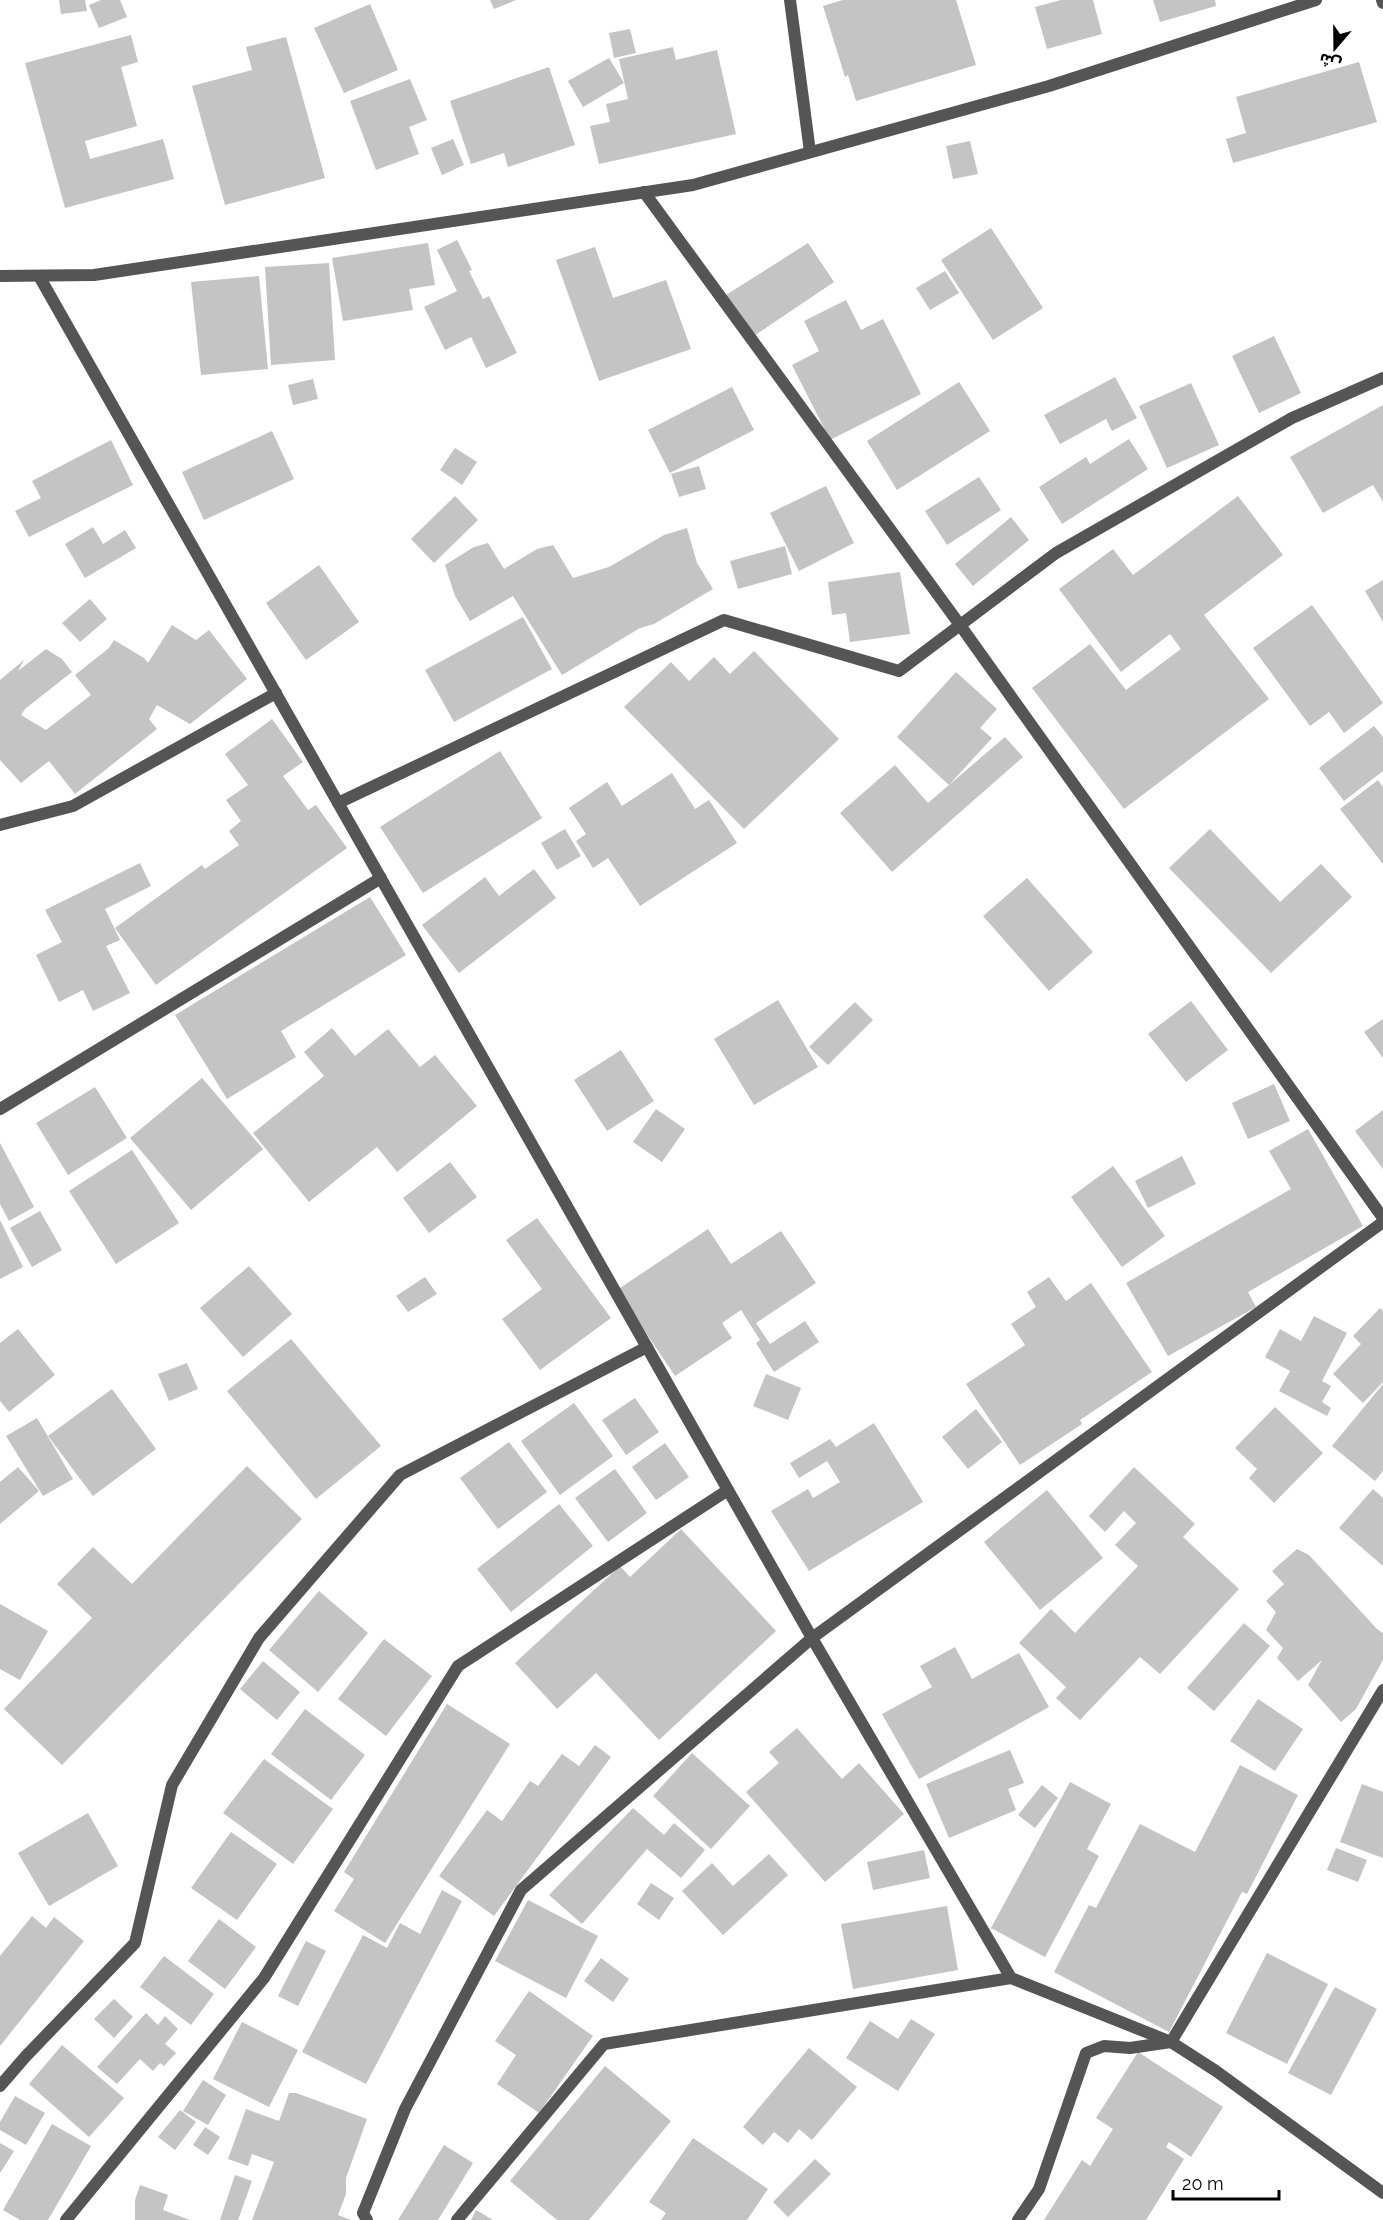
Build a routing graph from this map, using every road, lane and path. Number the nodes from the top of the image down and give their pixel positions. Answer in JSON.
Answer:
{"nodes":[{"id":1,"x":790,"y":0,"type":"edge"},
{"id":2,"x":1316,"y":0,"type":"edge"},
{"id":3,"x":810,"y":152,"type":"junction"},
{"id":4,"x":644,"y":192,"type":"junction"},
{"id":5,"x":0,"y":276,"type":"edge"},
{"id":6,"x":39,"y":276,"type":"junction"},
{"id":7,"x":1383,"y":378,"type":"edge"},
{"id":8,"x":960,"y":625,"type":"junction"},
{"id":9,"x":276,"y":693,"type":"junction"},
{"id":10,"x":338,"y":803,"type":"junction"},
{"id":11,"x":0,"y":825,"type":"edge"},
{"id":12,"x":381,"y":878,"type":"junction"},
{"id":13,"x":0,"y":1110,"type":"edge"},
{"id":14,"x":1383,"y":1220,"type":"edge"},
{"id":15,"x":647,"y":1347,"type":"junction"},
{"id":16,"x":728,"y":1490,"type":"junction"},
{"id":17,"x":813,"y":1638,"type":"junction"},
{"id":18,"x":1383,"y":1690,"type":"edge"},
{"id":19,"x":1011,"y":1978,"type":"junction"},
{"id":20,"x":1171,"y":2042,"type":"junction"},
{"id":21,"x":0,"y":2086,"type":"edge"},
{"id":22,"x":1383,"y":2193,"type":"edge"},
{"id":23,"x":66,"y":2220,"type":"edge"},
{"id":24,"x":367,"y":2220,"type":"edge"},
{"id":25,"x":457,"y":2220,"type":"edge"},
{"id":26,"x":1018,"y":2220,"type":"edge"}],
"edges":[{"from":1,"to":3,"type":"street"},
{"from":2,"to":3,"type":"street"},
{"from":3,"to":4,"type":"street"},
{"from":4,"to":6,"type":"street"},
{"from":4,"to":8,"type":"street"},
{"from":5,"to":6,"type":"street"},
{"from":6,"to":9,"type":"street"},
{"from":7,"to":8,"type":"street"},
{"from":8,"to":10,"type":"street"},
{"from":8,"to":14,"type":"street"},
{"from":9,"to":10,"type":"street"},
{"from":9,"to":11,"type":"street"},
{"from":10,"to":12,"type":"street"},
{"from":12,"to":13,"type":"street"},
{"from":12,"to":15,"type":"street"},
{"from":14,"to":17,"type":"street"},
{"from":15,"to":16,"type":"street"},
{"from":15,"to":21,"type":"street"},
{"from":16,"to":17,"type":"street"},
{"from":16,"to":23,"type":"street"},
{"from":17,"to":19,"type":"street"},
{"from":17,"to":24,"type":"street"},
{"from":18,"to":20,"type":"street"},
{"from":19,"to":20,"type":"street"},
{"from":19,"to":25,"type":"street"},
{"from":20,"to":22,"type":"street"},
{"from":20,"to":26,"type":"street"}]}
